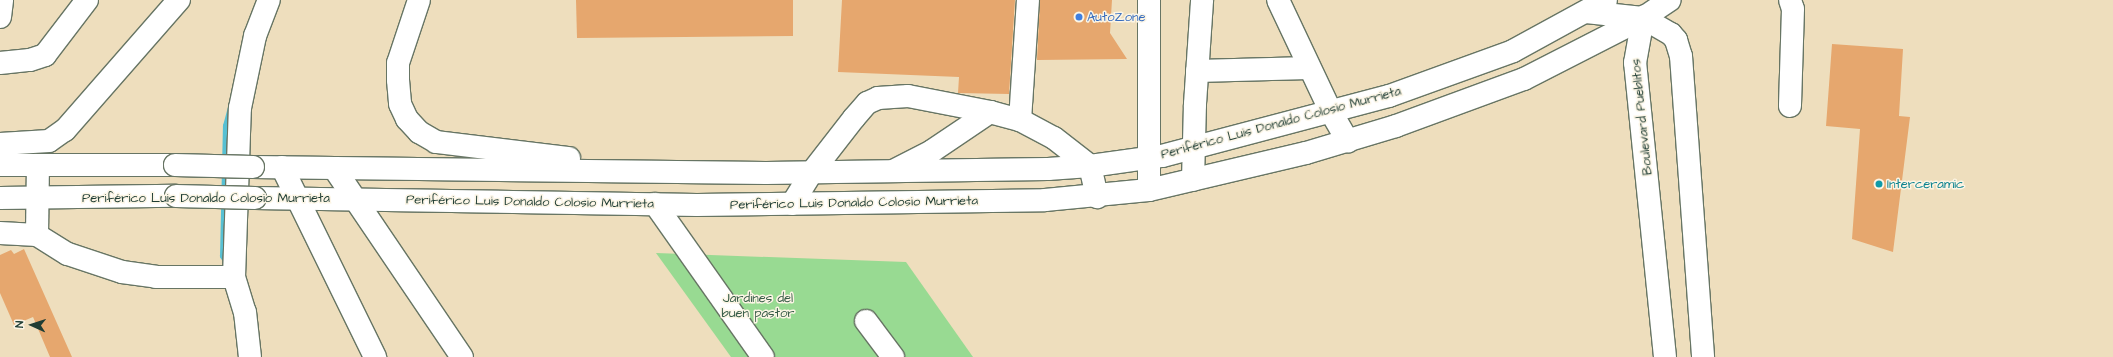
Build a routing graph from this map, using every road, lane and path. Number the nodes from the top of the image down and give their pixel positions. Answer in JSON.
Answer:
{"nodes":[{"id":1,"x":2,"y":0,"type":"edge"},
{"id":2,"x":87,"y":0,"type":"edge"},
{"id":3,"x":179,"y":0,"type":"edge"},
{"id":4,"x":269,"y":0,"type":"edge"},
{"id":5,"x":419,"y":0,"type":"edge"},
{"id":6,"x":1028,"y":0,"type":"edge"},
{"id":7,"x":1149,"y":0,"type":"edge"},
{"id":8,"x":1202,"y":0,"type":"edge"},
{"id":9,"x":1278,"y":0,"type":"edge"},
{"id":10,"x":1606,"y":0,"type":"edge"},
{"id":11,"x":1670,"y":0,"type":"edge"},
{"id":12,"x":1790,"y":0,"type":"edge"},
{"id":13,"x":1648,"y":9,"type":"edge"},
{"id":14,"x":1586,"y":12,"type":"junction"},
{"id":15,"x":0,"y":17,"type":"edge"},
{"id":16,"x":0,"y":63,"type":"edge"},
{"id":17,"x":1309,"y":68,"type":"junction"},
{"id":18,"x":1197,"y":71,"type":"junction"},
{"id":19,"x":1790,"y":106,"type":"dead end"},
{"id":20,"x":990,"y":112,"type":"junction"},
{"id":21,"x":1331,"y":112,"type":"junction"},
{"id":22,"x":1020,"y":120,"type":"junction"},
{"id":23,"x":1348,"y":140,"type":"junction"},
{"id":24,"x":0,"y":144,"type":"edge"},
{"id":25,"x":1193,"y":149,"type":"junction"},
{"id":26,"x":1148,"y":158,"type":"junction"},
{"id":27,"x":0,"y":165,"type":"edge"},
{"id":28,"x":38,"y":165,"type":"junction"},
{"id":29,"x":1090,"y":166,"type":"junction"},
{"id":30,"x":282,"y":167,"type":"junction"},
{"id":31,"x":334,"y":168,"type":"junction"},
{"id":32,"x":672,"y":171,"type":"junction"},
{"id":33,"x":893,"y":171,"type":"junction"},
{"id":34,"x":812,"y":172,"type":"junction"},
{"id":35,"x":1193,"y":180,"type":"junction"},
{"id":36,"x":1149,"y":190,"type":"junction"},
{"id":37,"x":1097,"y":197,"type":"junction"},
{"id":38,"x":0,"y":198,"type":"edge"},
{"id":39,"x":37,"y":198,"type":"junction"},
{"id":40,"x":297,"y":198,"type":"junction"},
{"id":41,"x":353,"y":199,"type":"junction"},
{"id":42,"x":655,"y":204,"type":"junction"},
{"id":43,"x":792,"y":204,"type":"junction"},
{"id":44,"x":0,"y":234,"type":"edge"},
{"id":45,"x":37,"y":235,"type":"junction"},
{"id":46,"x":234,"y":276,"type":"junction"},
{"id":47,"x":866,"y":321,"type":"dead end"},
{"id":48,"x":250,"y":357,"type":"edge"},
{"id":49,"x":375,"y":357,"type":"edge"},
{"id":50,"x":462,"y":357,"type":"edge"},
{"id":51,"x":763,"y":357,"type":"edge"},
{"id":52,"x":893,"y":357,"type":"edge"},
{"id":53,"x":1665,"y":357,"type":"edge"},
{"id":54,"x":1703,"y":357,"type":"edge"}],
"edges":[{"from":1,"to":15,"type":"main road"},
{"from":2,"to":16,"type":"main road"},
{"from":3,"to":24,"type":"main road"},
{"from":4,"to":46,"type":"main road"},
{"from":5,"to":32,"type":"main road"},
{"from":6,"to":22,"type":"main road"},
{"from":7,"to":26,"type":"main road"},
{"from":8,"to":18,"type":"main road"},
{"from":9,"to":17,"type":"main road"},
{"from":10,"to":14,"type":"main road","name":"Periférico Luis Donaldo Colosio Murrieta"},
{"from":11,"to":13,"type":"main road","name":"Periférico Luis Donaldo Colosio Murrieta"},
{"from":12,"to":19,"type":"main road"},
{"from":13,"to":14,"type":"main road"},
{"from":13,"to":23,"type":"main road","name":"Periférico Luis Donaldo Colosio Murrieta"},
{"from":13,"to":53,"type":"main road","name":"Boulevard Pueblitos"},
{"from":13,"to":54,"type":"main road"},
{"from":14,"to":21,"type":"main road","name":"Periférico Luis Donaldo Colosio Murrieta"},
{"from":17,"to":18,"type":"main road"},
{"from":17,"to":21,"type":"main road"},
{"from":18,"to":25,"type":"main road"},
{"from":20,"to":22,"type":"main road"},
{"from":20,"to":33,"type":"main road"},
{"from":20,"to":34,"type":"main road"},
{"from":21,"to":23,"type":"main road"},
{"from":21,"to":25,"type":"main road","name":"Periférico Luis Donaldo Colosio Murrieta"},
{"from":22,"to":29,"type":"main road"},
{"from":23,"to":35,"type":"main road","name":"Periférico Luis Donaldo Colosio Murrieta"},
{"from":25,"to":26,"type":"main road","name":"Periférico Luis Donaldo Colosio Murrieta"},
{"from":25,"to":35,"type":"main road"},
{"from":26,"to":29,"type":"main road","name":"Periférico Luis Donaldo Colosio Murrieta"},
{"from":26,"to":36,"type":"main road"},
{"from":27,"to":28,"type":"main road","name":"Periférico Luis Donaldo Colosio Murrieta"},
{"from":28,"to":30,"type":"main road","name":"Periférico Luis Donaldo Colosio Murrieta","bridge":true},
{"from":28,"to":39,"type":"main road"},
{"from":29,"to":33,"type":"main road","name":"Periférico Luis Donaldo Colosio Murrieta"},
{"from":29,"to":37,"type":"main road"},
{"from":30,"to":31,"type":"main road","name":"Periférico Luis Donaldo Colosio Murrieta"},
{"from":30,"to":40,"type":"main road"},
{"from":31,"to":32,"type":"main road","name":"Periférico Luis Donaldo Colosio Murrieta"},
{"from":31,"to":41,"type":"main road"},
{"from":32,"to":34,"type":"main road","name":"Periférico Luis Donaldo Colosio Murrieta"},
{"from":33,"to":34,"type":"main road","name":"Periférico Luis Donaldo Colosio Murrieta"},
{"from":34,"to":43,"type":"main road"},
{"from":35,"to":36,"type":"main road","name":"Periférico Luis Donaldo Colosio Murrieta"},
{"from":36,"to":37,"type":"main road","name":"Periférico Luis Donaldo Colosio Murrieta"},
{"from":37,"to":43,"type":"main road","name":"Periférico Luis Donaldo Colosio Murrieta"},
{"from":38,"to":39,"type":"main road","name":"Periférico Luis Donaldo Colosio Murrieta"},
{"from":39,"to":40,"type":"main road","name":"Periférico Luis Donaldo Colosio Murrieta","bridge":true},
{"from":39,"to":45,"type":"main road"},
{"from":40,"to":41,"type":"main road","name":"Periférico Luis Donaldo Colosio Murrieta"},
{"from":40,"to":49,"type":"main road"},
{"from":41,"to":42,"type":"main road","name":"Periférico Luis Donaldo Colosio Murrieta"},
{"from":41,"to":50,"type":"main road"},
{"from":42,"to":43,"type":"main road","name":"Periférico Luis Donaldo Colosio Murrieta"},
{"from":42,"to":51,"type":"main road"},
{"from":44,"to":45,"type":"main road"},
{"from":45,"to":46,"type":"main road"},
{"from":46,"to":48,"type":"main road"},
{"from":47,"to":52,"type":"main road"}]}
